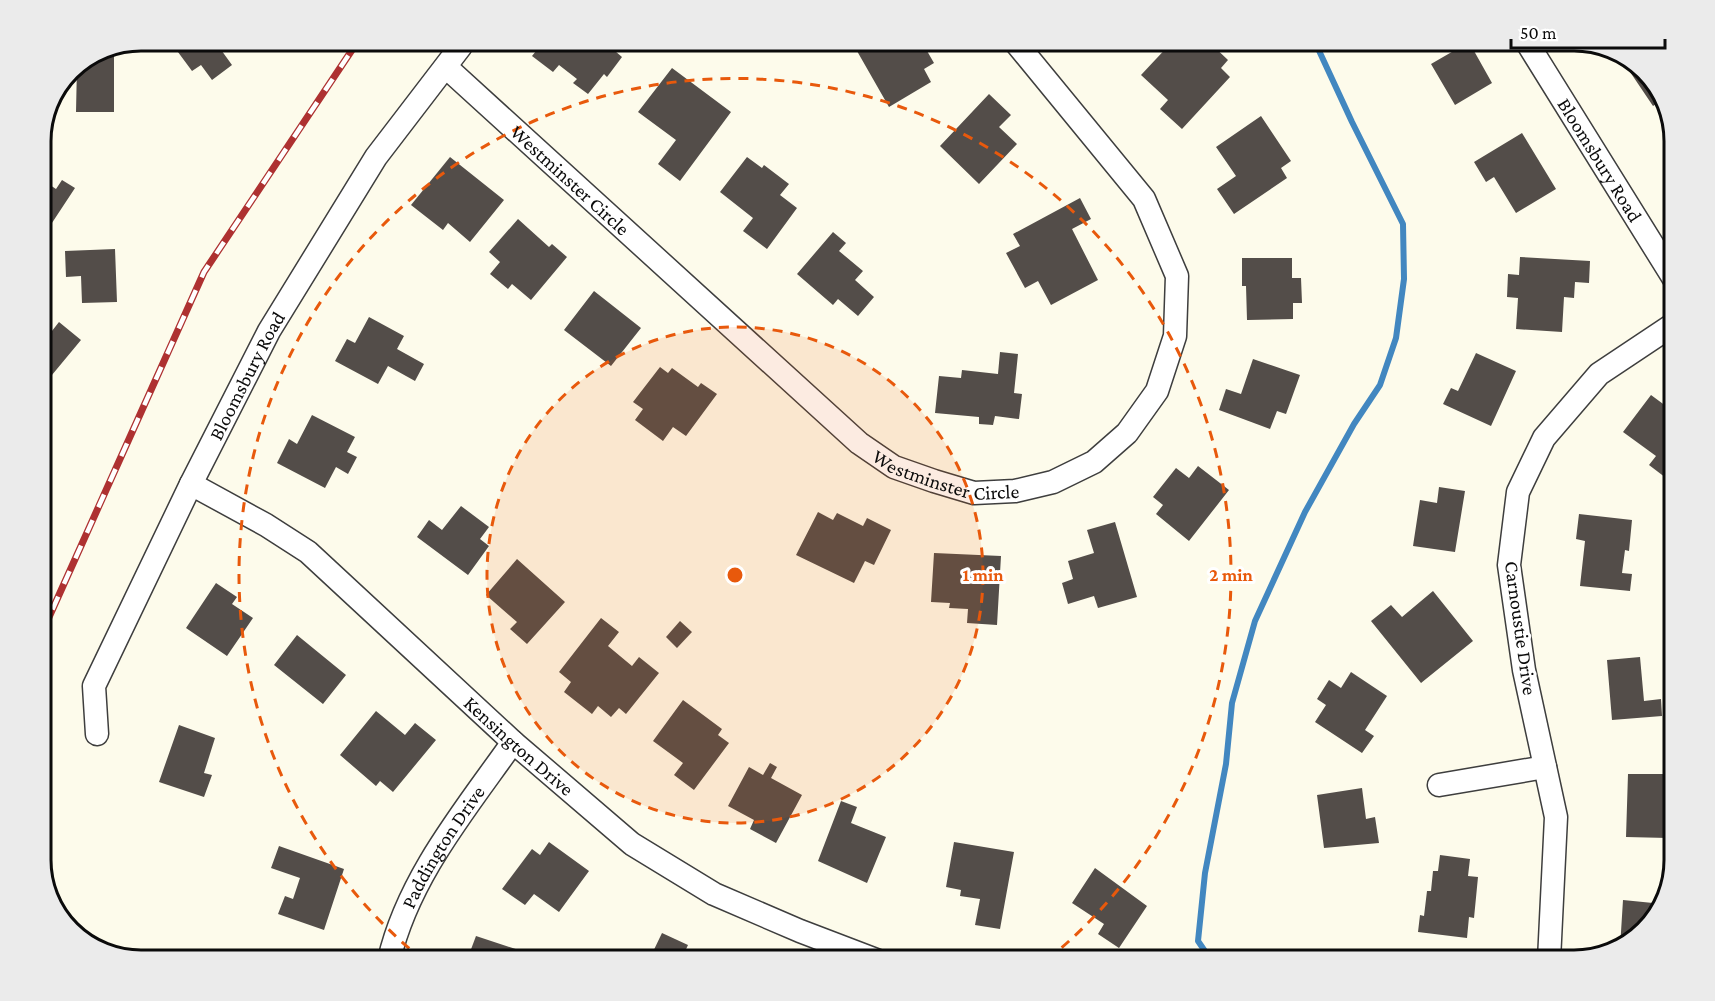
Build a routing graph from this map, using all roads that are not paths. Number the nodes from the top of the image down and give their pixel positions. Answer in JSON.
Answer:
{"nodes":[{"id":1,"x":457,"y":51,"type":"edge"},
{"id":2,"x":1023,"y":51,"type":"edge"},
{"id":3,"x":1539,"y":51,"type":"edge"},
{"id":4,"x":446,"y":67,"type":"junction"},
{"id":5,"x":1664,"y":262,"type":"edge"},
{"id":6,"x":1664,"y":331,"type":"edge"},
{"id":7,"x":192,"y":484,"type":"junction"},
{"id":8,"x":97,"y":734,"type":"dead end"},
{"id":9,"x":513,"y":742,"type":"junction"},
{"id":10,"x":1545,"y":767,"type":"junction"},
{"id":11,"x":1439,"y":785,"type":"dead end"},
{"id":12,"x":391,"y":950,"type":"edge"},
{"id":13,"x":850,"y":950,"type":"edge"},
{"id":14,"x":1549,"y":950,"type":"edge"}],
"edges":[{"from":1,"to":4,"type":"street","name":"Bloomsbury Road"},
{"from":2,"to":4,"type":"street","name":"Westminster Circle"},
{"from":3,"to":5,"type":"street","name":"Bloomsbury Road"},
{"from":4,"to":7,"type":"street","name":"Bloomsbury Road"},
{"from":6,"to":10,"type":"street","name":"Carnoustie Drive"},
{"from":7,"to":8,"type":"street","name":"Bloomsbury Road"},
{"from":7,"to":9,"type":"street","name":"Kensington Drive"},
{"from":9,"to":12,"type":"street","name":"Paddington Drive"},
{"from":9,"to":13,"type":"street","name":"Kensington Drive"},
{"from":10,"to":11,"type":"street"},
{"from":10,"to":14,"type":"street","name":"Carnoustie Drive"}]}
